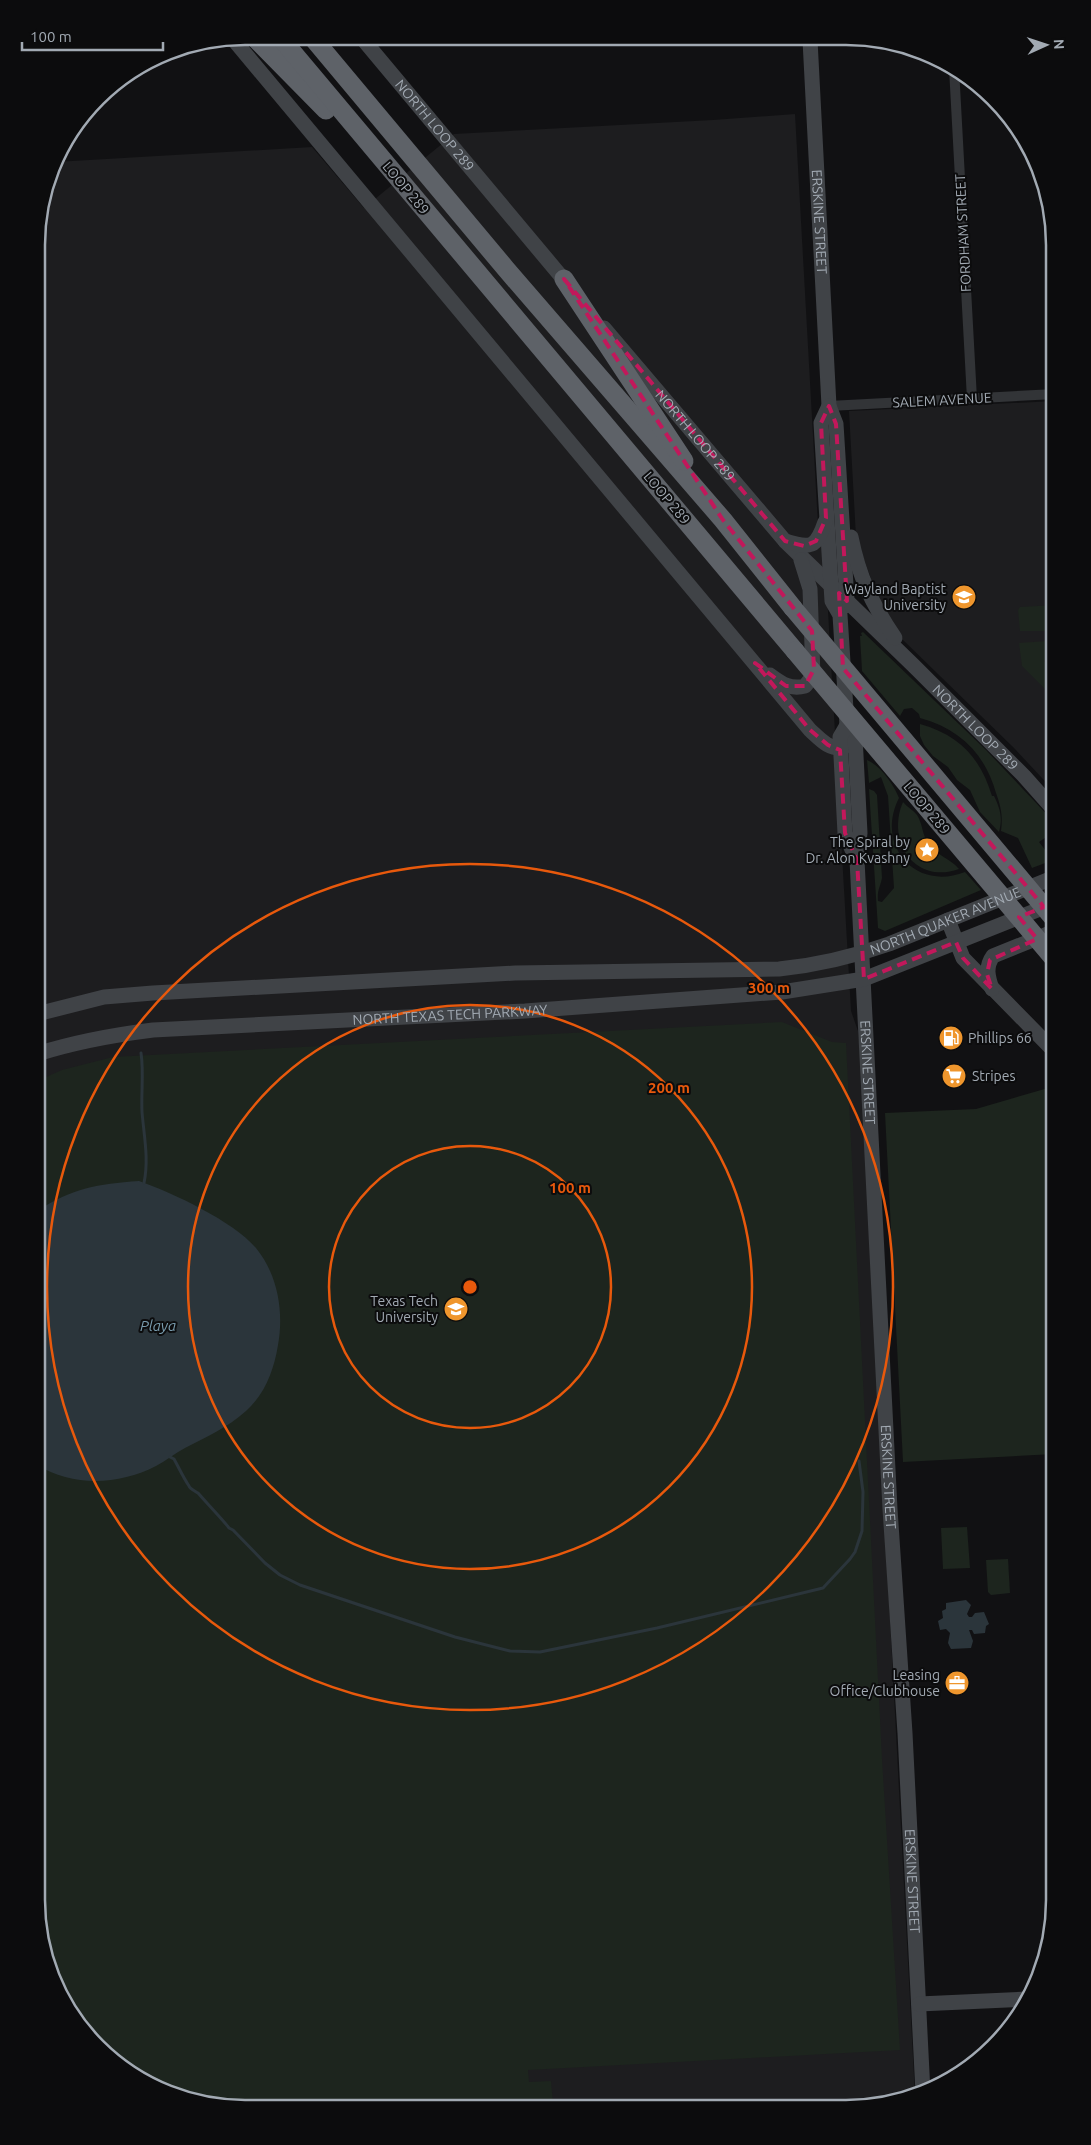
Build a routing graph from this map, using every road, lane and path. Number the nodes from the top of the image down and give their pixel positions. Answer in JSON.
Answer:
{"nodes":[{"id":1,"x":238,"y":45,"type":"edge"},
{"id":2,"x":262,"y":45,"type":"edge"},
{"id":3,"x":286,"y":45,"type":"edge"},
{"id":4,"x":319,"y":45,"type":"edge"},
{"id":5,"x":368,"y":45,"type":"edge"},
{"id":6,"x":810,"y":45,"type":"edge"},
{"id":7,"x":955,"y":77,"type":"edge"},
{"id":8,"x":459,"y":252,"type":"junction"},
{"id":9,"x":564,"y":280,"type":"junction"},
{"id":10,"x":1046,"y":395,"type":"edge"},
{"id":11,"x":972,"y":399,"type":"junction"},
{"id":12,"x":830,"y":406,"type":"junction"},
{"id":13,"x":840,"y":475,"type":"junction"},
{"id":14,"x":826,"y":518,"type":"junction"},
{"id":15,"x":723,"y":520,"type":"junction"},
{"id":16,"x":785,"y":541,"type":"junction"},
{"id":17,"x":800,"y":556,"type":"junction"},
{"id":18,"x":831,"y":586,"type":"junction"},
{"id":19,"x":847,"y":601,"type":"junction"},
{"id":20,"x":840,"y":616,"type":"junction"},
{"id":21,"x":755,"y":663,"type":"junction"},
{"id":22,"x":914,"y":666,"type":"junction"},
{"id":23,"x":851,"y":731,"type":"junction"},
{"id":24,"x":840,"y":748,"type":"junction"},
{"id":25,"x":1024,"y":776,"type":"junction"},
{"id":26,"x":1046,"y":789,"type":"edge"},
{"id":27,"x":1046,"y":801,"type":"edge"},
{"id":28,"x":856,"y":860,"type":"junction"},
{"id":29,"x":1046,"y":881,"type":"edge"},
{"id":30,"x":1046,"y":907,"type":"edge"},
{"id":31,"x":1046,"y":910,"type":"edge"},
{"id":32,"x":948,"y":920,"type":"junction"},
{"id":33,"x":1046,"y":934,"type":"edge"},
{"id":34,"x":956,"y":942,"type":"junction"},
{"id":35,"x":1046,"y":950,"type":"edge"},
{"id":36,"x":862,"y":954,"type":"junction"},
{"id":37,"x":864,"y":979,"type":"junction"},
{"id":38,"x":992,"y":989,"type":"junction"},
{"id":39,"x":45,"y":1012,"type":"edge"},
{"id":40,"x":1046,"y":1044,"type":"edge"},
{"id":41,"x":45,"y":1051,"type":"edge"},
{"id":42,"x":1019,"y":1999,"type":"edge"},
{"id":43,"x":919,"y":2004,"type":"junction"},
{"id":44,"x":923,"y":2085,"type":"edge"}],
"edges":[{"from":1,"to":21,"type":"main road"},
{"from":2,"to":8,"type":"highway"},
{"from":3,"to":8,"type":"highway","name":"LOOP 289"},
{"from":4,"to":15,"type":"highway","name":"LOOP 289"},
{"from":5,"to":9,"type":"main road","name":"NORTH LOOP 289"},
{"from":6,"to":12,"type":"main road","name":"ERSKINE STREET"},
{"from":7,"to":11,"type":"street","name":"FORDHAM STREET"},
{"from":8,"to":35,"type":"highway","name":"LOOP 289","bridge":true},
{"from":9,"to":15,"type":"highway"},
{"from":9,"to":16,"type":"main road","name":"NORTH LOOP 289"},
{"from":10,"to":11,"type":"street","name":"SALEM AVENUE"},
{"from":11,"to":12,"type":"street","name":"SALEM AVENUE"},
{"from":12,"to":13,"type":"main road","name":"ERSKINE STREET"},
{"from":12,"to":14,"type":"main road","name":"ERSKINE STREET"},
{"from":13,"to":19,"type":"main road","name":"ERSKINE STREET"},
{"from":13,"to":22,"type":"main road"},
{"from":14,"to":16,"type":"main road"},
{"from":14,"to":18,"type":"main road","name":"ERSKINE STREET"},
{"from":15,"to":31,"type":"highway","name":"LOOP 289","bridge":true},
{"from":16,"to":17,"type":"main road","name":"NORTH LOOP 289"},
{"from":17,"to":18,"type":"main road","name":"NORTH LOOP 289"},
{"from":17,"to":21,"type":"main road"},
{"from":18,"to":19,"type":"main road","name":"NORTH LOOP 289"},
{"from":18,"to":20,"type":"main road","name":"ERSKINE STREET"},
{"from":19,"to":20,"type":"main road","name":"ERSKINE STREET"},
{"from":19,"to":22,"type":"main road","name":"NORTH LOOP 289"},
{"from":20,"to":23,"type":"main road","name":"ERSKINE STREET"},
{"from":21,"to":24,"type":"main road"},
{"from":22,"to":25,"type":"main road","name":"NORTH LOOP 289"},
{"from":23,"to":24,"type":"main road","name":"ERSKINE STREET"},
{"from":23,"to":28,"type":"main road","name":"ERSKINE STREET"},
{"from":24,"to":28,"type":"main road","name":"ERSKINE STREET"},
{"from":25,"to":26,"type":"main road"},
{"from":25,"to":27,"type":"main road","name":"NORTH LOOP 289"},
{"from":28,"to":36,"type":"main road","name":"ERSKINE STREET"},
{"from":29,"to":32,"type":"main road","name":"NORTH QUAKER AVENUE"},
{"from":30,"to":34,"type":"main road","name":"NORTH QUAKER AVENUE"},
{"from":32,"to":34,"type":"main road"},
{"from":32,"to":36,"type":"main road","name":"NORTH QUAKER AVENUE"},
{"from":33,"to":38,"type":"main road"},
{"from":34,"to":37,"type":"main road","name":"NORTH QUAKER AVENUE"},
{"from":34,"to":38,"type":"main road"},
{"from":36,"to":37,"type":"main road","name":"ERSKINE STREET"},
{"from":36,"to":39,"type":"main road"},
{"from":37,"to":41,"type":"main road","name":"NORTH TEXAS TECH PARKWAY"},
{"from":37,"to":43,"type":"main road","name":"ERSKINE STREET"},
{"from":38,"to":40,"type":"main road"},
{"from":42,"to":43,"type":"main road"},
{"from":43,"to":44,"type":"main road","name":"ERSKINE STREET"}]}
